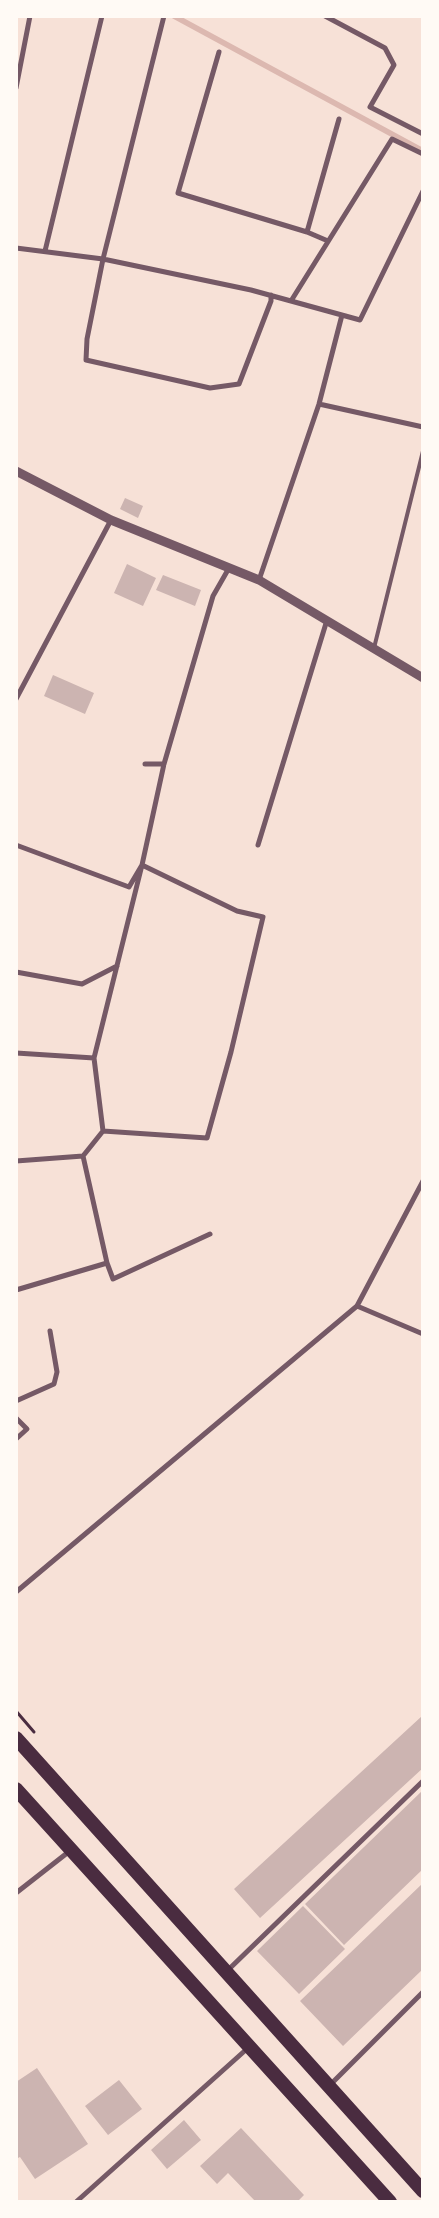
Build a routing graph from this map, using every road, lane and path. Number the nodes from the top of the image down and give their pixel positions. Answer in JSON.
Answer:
{"nodes":[{"id":1,"x":30,"y":16,"type":"edge"},
{"id":2,"x":102,"y":16,"type":"edge"},
{"id":3,"x":164,"y":16,"type":"edge"},
{"id":4,"x":325,"y":16,"type":"edge"},
{"id":5,"x":219,"y":52,"type":"dead end"},
{"id":6,"x":18,"y":72,"type":"edge"},
{"id":7,"x":16,"y":88,"type":"edge"},
{"id":8,"x":339,"y":119,"type":"dead end"},
{"id":9,"x":423,"y":134,"type":"edge"},
{"id":10,"x":423,"y":154,"type":"edge"},
{"id":11,"x":423,"y":191,"type":"edge"},
{"id":12,"x":307,"y":232,"type":"junction"},
{"id":13,"x":328,"y":241,"type":"junction"},
{"id":14,"x":16,"y":248,"type":"edge"},
{"id":15,"x":46,"y":251,"type":"junction"},
{"id":16,"x":103,"y":259,"type":"junction"},
{"id":17,"x":271,"y":295,"type":"junction"},
{"id":18,"x":291,"y":301,"type":"junction"},
{"id":19,"x":342,"y":315,"type":"junction"},
{"id":20,"x":318,"y":404,"type":"junction"},
{"id":21,"x":423,"y":428,"type":"edge"},
{"id":22,"x":423,"y":451,"type":"edge"},
{"id":23,"x":16,"y":471,"type":"edge"},
{"id":24,"x":111,"y":520,"type":"junction"},
{"id":25,"x":229,"y":568,"type":"junction"},
{"id":26,"x":259,"y":580,"type":"junction"},
{"id":27,"x":327,"y":620,"type":"junction"},
{"id":28,"x":374,"y":650,"type":"junction"},
{"id":29,"x":423,"y":678,"type":"edge"},
{"id":30,"x":16,"y":698,"type":"edge"},
{"id":31,"x":145,"y":764,"type":"dead end"},
{"id":32,"x":164,"y":764,"type":"junction"},
{"id":33,"x":16,"y":845,"type":"edge"},
{"id":34,"x":258,"y":845,"type":"dead end"},
{"id":35,"x":142,"y":865,"type":"junction"},
{"id":36,"x":117,"y":966,"type":"junction"},
{"id":37,"x":16,"y":972,"type":"edge"},
{"id":38,"x":16,"y":1053,"type":"edge"},
{"id":39,"x":94,"y":1058,"type":"junction"},
{"id":40,"x":103,"y":1131,"type":"junction"},
{"id":41,"x":83,"y":1156,"type":"junction"},
{"id":42,"x":16,"y":1161,"type":"edge"},
{"id":43,"x":423,"y":1181,"type":"edge"},
{"id":44,"x":210,"y":1234,"type":"dead end"},
{"id":45,"x":107,"y":1263,"type":"junction"},
{"id":46,"x":16,"y":1290,"type":"edge"},
{"id":47,"x":357,"y":1306,"type":"junction"},
{"id":48,"x":50,"y":1331,"type":"dead end"},
{"id":49,"x":423,"y":1334,"type":"edge"},
{"id":50,"x":16,"y":1401,"type":"edge"},
{"id":51,"x":16,"y":1418,"type":"edge"},
{"id":52,"x":16,"y":1439,"type":"edge"},
{"id":53,"x":16,"y":1592,"type":"edge"},
{"id":54,"x":16,"y":1738,"type":"edge"},
{"id":55,"x":423,"y":1781,"type":"edge"},
{"id":56,"x":16,"y":1789,"type":"edge"},
{"id":57,"x":72,"y":1849,"type":"junction"},
{"id":58,"x":16,"y":1893,"type":"edge"},
{"id":59,"x":226,"y":1972,"type":"junction"},
{"id":60,"x":423,"y":1992,"type":"edge"},
{"id":61,"x":249,"y":2047,"type":"junction"},
{"id":62,"x":329,"y":2086,"type":"junction"},
{"id":63,"x":423,"y":2191,"type":"edge"},
{"id":64,"x":76,"y":2202,"type":"edge"},
{"id":65,"x":390,"y":2202,"type":"edge"}],
"edges":[{"from":1,"to":6,"type":"street"},
{"from":2,"to":15,"type":"street"},
{"from":3,"to":16,"type":"street"},
{"from":4,"to":9,"type":"street"},
{"from":5,"to":12,"type":"street"},
{"from":6,"to":7,"type":"street"},
{"from":8,"to":12,"type":"street"},
{"from":10,"to":13,"type":"street"},
{"from":11,"to":19,"type":"street"},
{"from":12,"to":13,"type":"street"},
{"from":13,"to":18,"type":"street"},
{"from":14,"to":15,"type":"street"},
{"from":15,"to":16,"type":"street"},
{"from":16,"to":17,"type":"street"},
{"from":16,"to":17,"type":"street"},
{"from":17,"to":18,"type":"street"},
{"from":18,"to":19,"type":"street"},
{"from":19,"to":20,"type":"street"},
{"from":20,"to":21,"type":"street"},
{"from":20,"to":26,"type":"street"},
{"from":22,"to":28,"type":"lane"},
{"from":23,"to":24,"type":"street"},
{"from":24,"to":25,"type":"street"},
{"from":24,"to":30,"type":"street"},
{"from":25,"to":26,"type":"street"},
{"from":25,"to":32,"type":"street"},
{"from":26,"to":27,"type":"street"},
{"from":27,"to":28,"type":"street"},
{"from":27,"to":34,"type":"street"},
{"from":28,"to":29,"type":"street"},
{"from":31,"to":32,"type":"street"},
{"from":32,"to":35,"type":"street"},
{"from":33,"to":35,"type":"street"},
{"from":35,"to":36,"type":"street"},
{"from":35,"to":40,"type":"street"},
{"from":36,"to":37,"type":"street"},
{"from":36,"to":39,"type":"street"},
{"from":38,"to":39,"type":"street"},
{"from":39,"to":40,"type":"street"},
{"from":40,"to":41,"type":"street"},
{"from":41,"to":42,"type":"street"},
{"from":41,"to":45,"type":"street"},
{"from":43,"to":47,"type":"street"},
{"from":44,"to":45,"type":"street"},
{"from":45,"to":46,"type":"street"},
{"from":47,"to":49,"type":"street"},
{"from":47,"to":53,"type":"street"},
{"from":48,"to":50,"type":"street"},
{"from":51,"to":52,"type":"street"},
{"from":54,"to":59,"type":"highway"},
{"from":55,"to":59,"type":"street"},
{"from":56,"to":57,"type":"highway"},
{"from":57,"to":58,"type":"street"},
{"from":57,"to":61,"type":"highway"},
{"from":59,"to":62,"type":"highway"},
{"from":60,"to":62,"type":"street"},
{"from":61,"to":64,"type":"street"},
{"from":61,"to":65,"type":"highway"},
{"from":62,"to":63,"type":"highway"}]}
